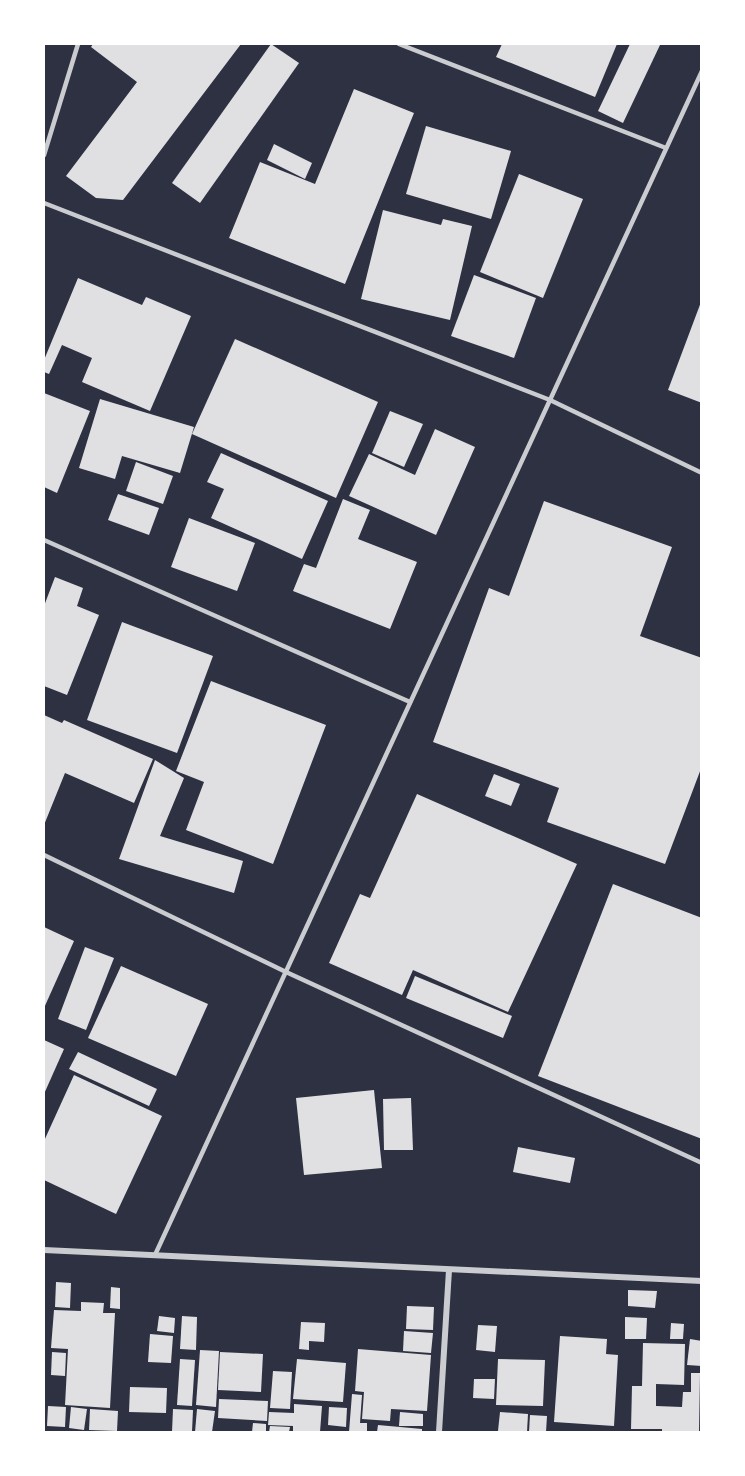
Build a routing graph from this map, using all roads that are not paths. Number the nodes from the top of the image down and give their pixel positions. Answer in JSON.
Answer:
{"nodes":[{"id":1,"x":78,"y":44,"type":"edge"},
{"id":2,"x":399,"y":44,"type":"edge"},
{"id":3,"x":702,"y":71,"type":"edge"},
{"id":4,"x":666,"y":148,"type":"junction"},
{"id":5,"x":44,"y":156,"type":"edge"},
{"id":6,"x":44,"y":203,"type":"edge"},
{"id":7,"x":550,"y":400,"type":"junction"},
{"id":8,"x":702,"y":473,"type":"edge"},
{"id":9,"x":44,"y":540,"type":"edge"},
{"id":10,"x":410,"y":702,"type":"junction"},
{"id":11,"x":44,"y":855,"type":"edge"},
{"id":12,"x":286,"y":972,"type":"junction"},
{"id":13,"x":702,"y":1163,"type":"edge"},
{"id":14,"x":44,"y":1251,"type":"edge"},
{"id":15,"x":155,"y":1255,"type":"junction"},
{"id":16,"x":449,"y":1270,"type":"junction"},
{"id":17,"x":702,"y":1281,"type":"edge"},
{"id":18,"x":439,"y":1432,"type":"edge"}],
"edges":[{"from":1,"to":5,"type":"lane"},
{"from":2,"to":4,"type":"lane"},
{"from":3,"to":4,"type":"lane"},
{"from":4,"to":7,"type":"lane"},
{"from":6,"to":7,"type":"lane"},
{"from":7,"to":8,"type":"lane"},
{"from":7,"to":10,"type":"lane"},
{"from":9,"to":10,"type":"lane"},
{"from":10,"to":12,"type":"lane"},
{"from":11,"to":12,"type":"lane"},
{"from":12,"to":13,"type":"lane"},
{"from":12,"to":15,"type":"lane"},
{"from":14,"to":15,"type":"street"},
{"from":15,"to":16,"type":"street"},
{"from":16,"to":17,"type":"street"},
{"from":16,"to":18,"type":"street"}]}
